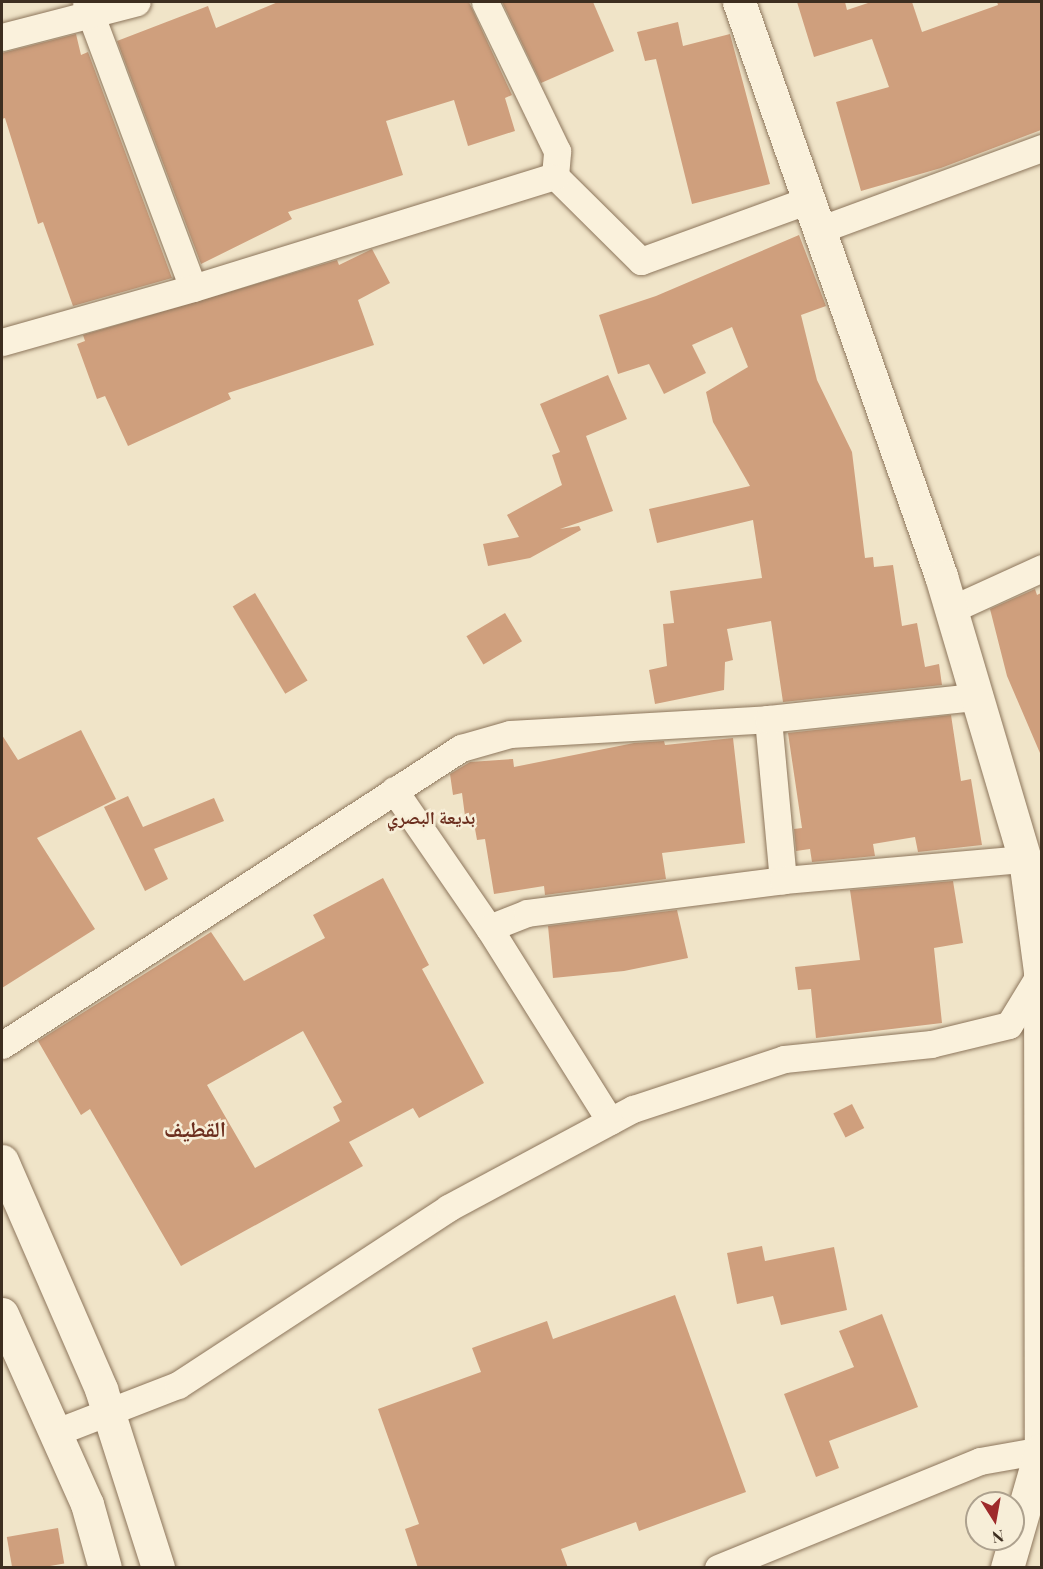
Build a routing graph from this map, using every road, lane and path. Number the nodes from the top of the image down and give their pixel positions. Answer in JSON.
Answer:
{"nodes":[{"id":1,"x":137,"y":2,"type":"edge"},
{"id":2,"x":485,"y":2,"type":"edge"},
{"id":3,"x":739,"y":2,"type":"edge"},
{"id":4,"x":89,"y":9,"type":"edge"},
{"id":5,"x":2,"y":37,"type":"edge"},
{"id":6,"x":1041,"y":148,"type":"edge"},
{"id":7,"x":555,"y":176,"type":"junction"},
{"id":8,"x":814,"y":215,"type":"junction"},
{"id":9,"x":193,"y":288,"type":"junction"},
{"id":10,"x":2,"y":342,"type":"edge"},
{"id":11,"x":1041,"y":568,"type":"edge"},
{"id":12,"x":951,"y":610,"type":"junction"},
{"id":13,"x":975,"y":697,"type":"junction"},
{"id":14,"x":768,"y":719,"type":"junction"},
{"id":15,"x":394,"y":790,"type":"junction"},
{"id":16,"x":1025,"y":859,"type":"junction"},
{"id":17,"x":783,"y":880,"type":"junction"},
{"id":18,"x":489,"y":928,"type":"junction"},
{"id":19,"x":1041,"y":971,"type":"edge"},
{"id":20,"x":2,"y":1045,"type":"edge"},
{"id":21,"x":610,"y":1121,"type":"junction"},
{"id":22,"x":2,"y":1161,"type":"edge"},
{"id":23,"x":2,"y":1314,"type":"edge"},
{"id":24,"x":108,"y":1410,"type":"junction"},
{"id":25,"x":54,"y":1432,"type":"junction"},
{"id":26,"x":1029,"y":1452,"type":"edge"},
{"id":27,"x":1011,"y":1491,"type":"edge"},
{"id":28,"x":994,"y":1551,"type":"edge"},
{"id":29,"x":105,"y":1568,"type":"edge"},
{"id":30,"x":158,"y":1568,"type":"edge"},
{"id":31,"x":718,"y":1568,"type":"edge"},
{"id":32,"x":990,"y":1568,"type":"edge"},
{"id":33,"x":1007,"y":1568,"type":"edge"}],
"edges":[{"from":1,"to":4,"type":"street"},
{"from":2,"to":7,"type":"street"},
{"from":3,"to":8,"type":"street"},
{"from":4,"to":5,"type":"street"},
{"from":4,"to":9,"type":"street"},
{"from":6,"to":8,"type":"street"},
{"from":7,"to":8,"type":"street"},
{"from":7,"to":9,"type":"street"},
{"from":8,"to":12,"type":"street"},
{"from":9,"to":10,"type":"street"},
{"from":11,"to":12,"type":"street"},
{"from":12,"to":13,"type":"street"},
{"from":13,"to":14,"type":"street"},
{"from":13,"to":16,"type":"street"},
{"from":14,"to":15,"type":"street"},
{"from":14,"to":17,"type":"street"},
{"from":15,"to":18,"type":"street"},
{"from":15,"to":20,"type":"street"},
{"from":16,"to":17,"type":"street"},
{"from":16,"to":19,"type":"street"},
{"from":17,"to":18,"type":"street"},
{"from":18,"to":21,"type":"street"},
{"from":19,"to":21,"type":"street"},
{"from":19,"to":26,"type":"street"},
{"from":21,"to":24,"type":"street"},
{"from":22,"to":24,"type":"street"},
{"from":23,"to":25,"type":"street"},
{"from":24,"to":25,"type":"street"},
{"from":24,"to":30,"type":"street"},
{"from":25,"to":29,"type":"street"},
{"from":26,"to":27,"type":"street"},
{"from":26,"to":31,"type":"street"},
{"from":26,"to":33,"type":"street"},
{"from":28,"to":32,"type":"street"}]}
